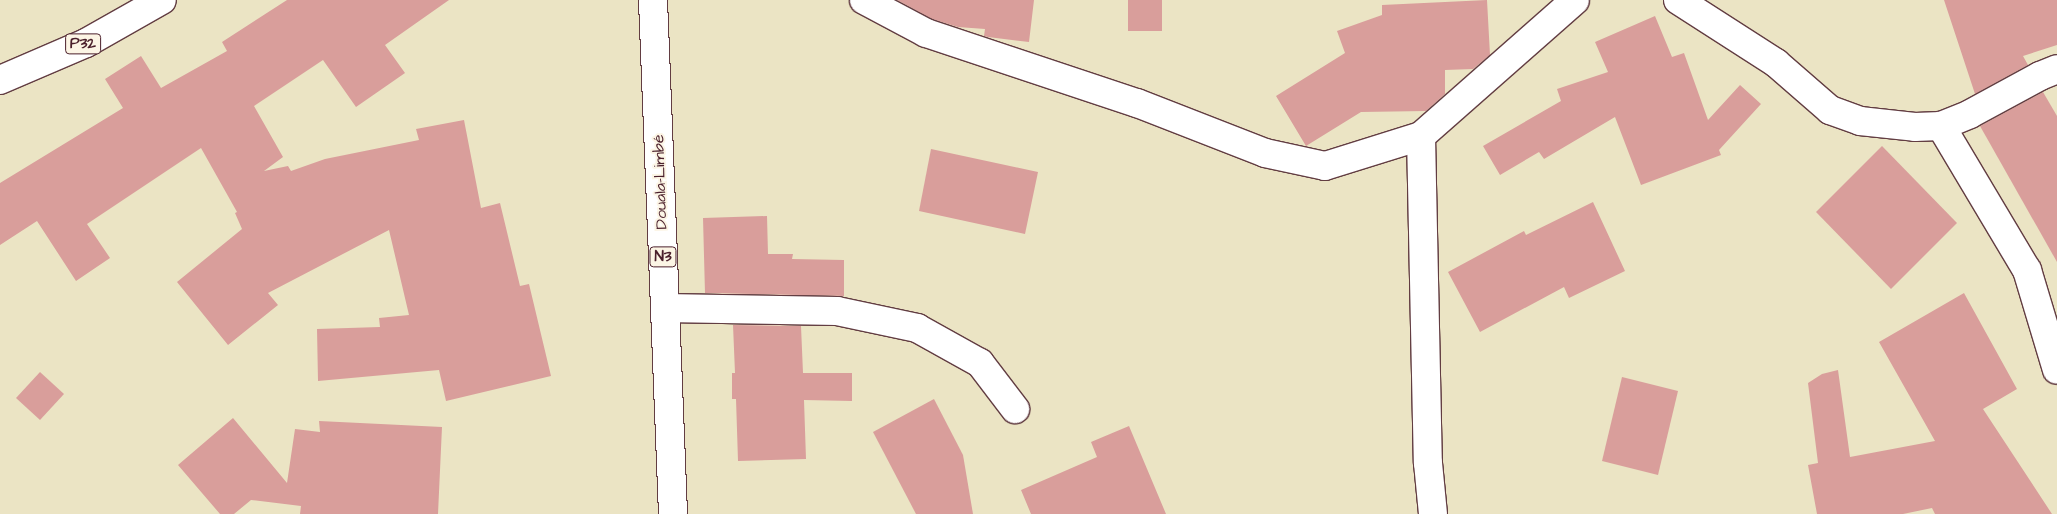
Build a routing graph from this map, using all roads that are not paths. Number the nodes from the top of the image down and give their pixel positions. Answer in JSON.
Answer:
{"nodes":[{"id":1,"x":162,"y":0,"type":"edge"},
{"id":2,"x":653,"y":0,"type":"edge"},
{"id":3,"x":864,"y":0,"type":"edge"},
{"id":4,"x":1678,"y":0,"type":"edge"},
{"id":5,"x":1571,"y":1,"type":"edge"},
{"id":6,"x":2057,"y":69,"type":"edge"},
{"id":7,"x":0,"y":80,"type":"edge"},
{"id":8,"x":1941,"y":126,"type":"junction"},
{"id":9,"x":1421,"y":136,"type":"junction"},
{"id":10,"x":665,"y":308,"type":"junction"},
{"id":11,"x":2057,"y":370,"type":"edge"},
{"id":12,"x":1014,"y":410,"type":"dead end"},
{"id":13,"x":673,"y":514,"type":"edge"},
{"id":14,"x":1433,"y":514,"type":"edge"}],
"edges":[{"from":1,"to":7,"type":"main road","number":"P32"},
{"from":2,"to":10,"type":"main road","name":"Douala-Limbé","number":"N3"},
{"from":3,"to":9,"type":"main road"},
{"from":4,"to":8,"type":"main road"},
{"from":5,"to":9,"type":"main road"},
{"from":6,"to":8,"type":"main road"},
{"from":8,"to":11,"type":"main road"},
{"from":9,"to":14,"type":"main road"},
{"from":10,"to":12,"type":"main road"},
{"from":10,"to":13,"type":"main road","name":"Douala-Limbé","number":"N3"}]}
